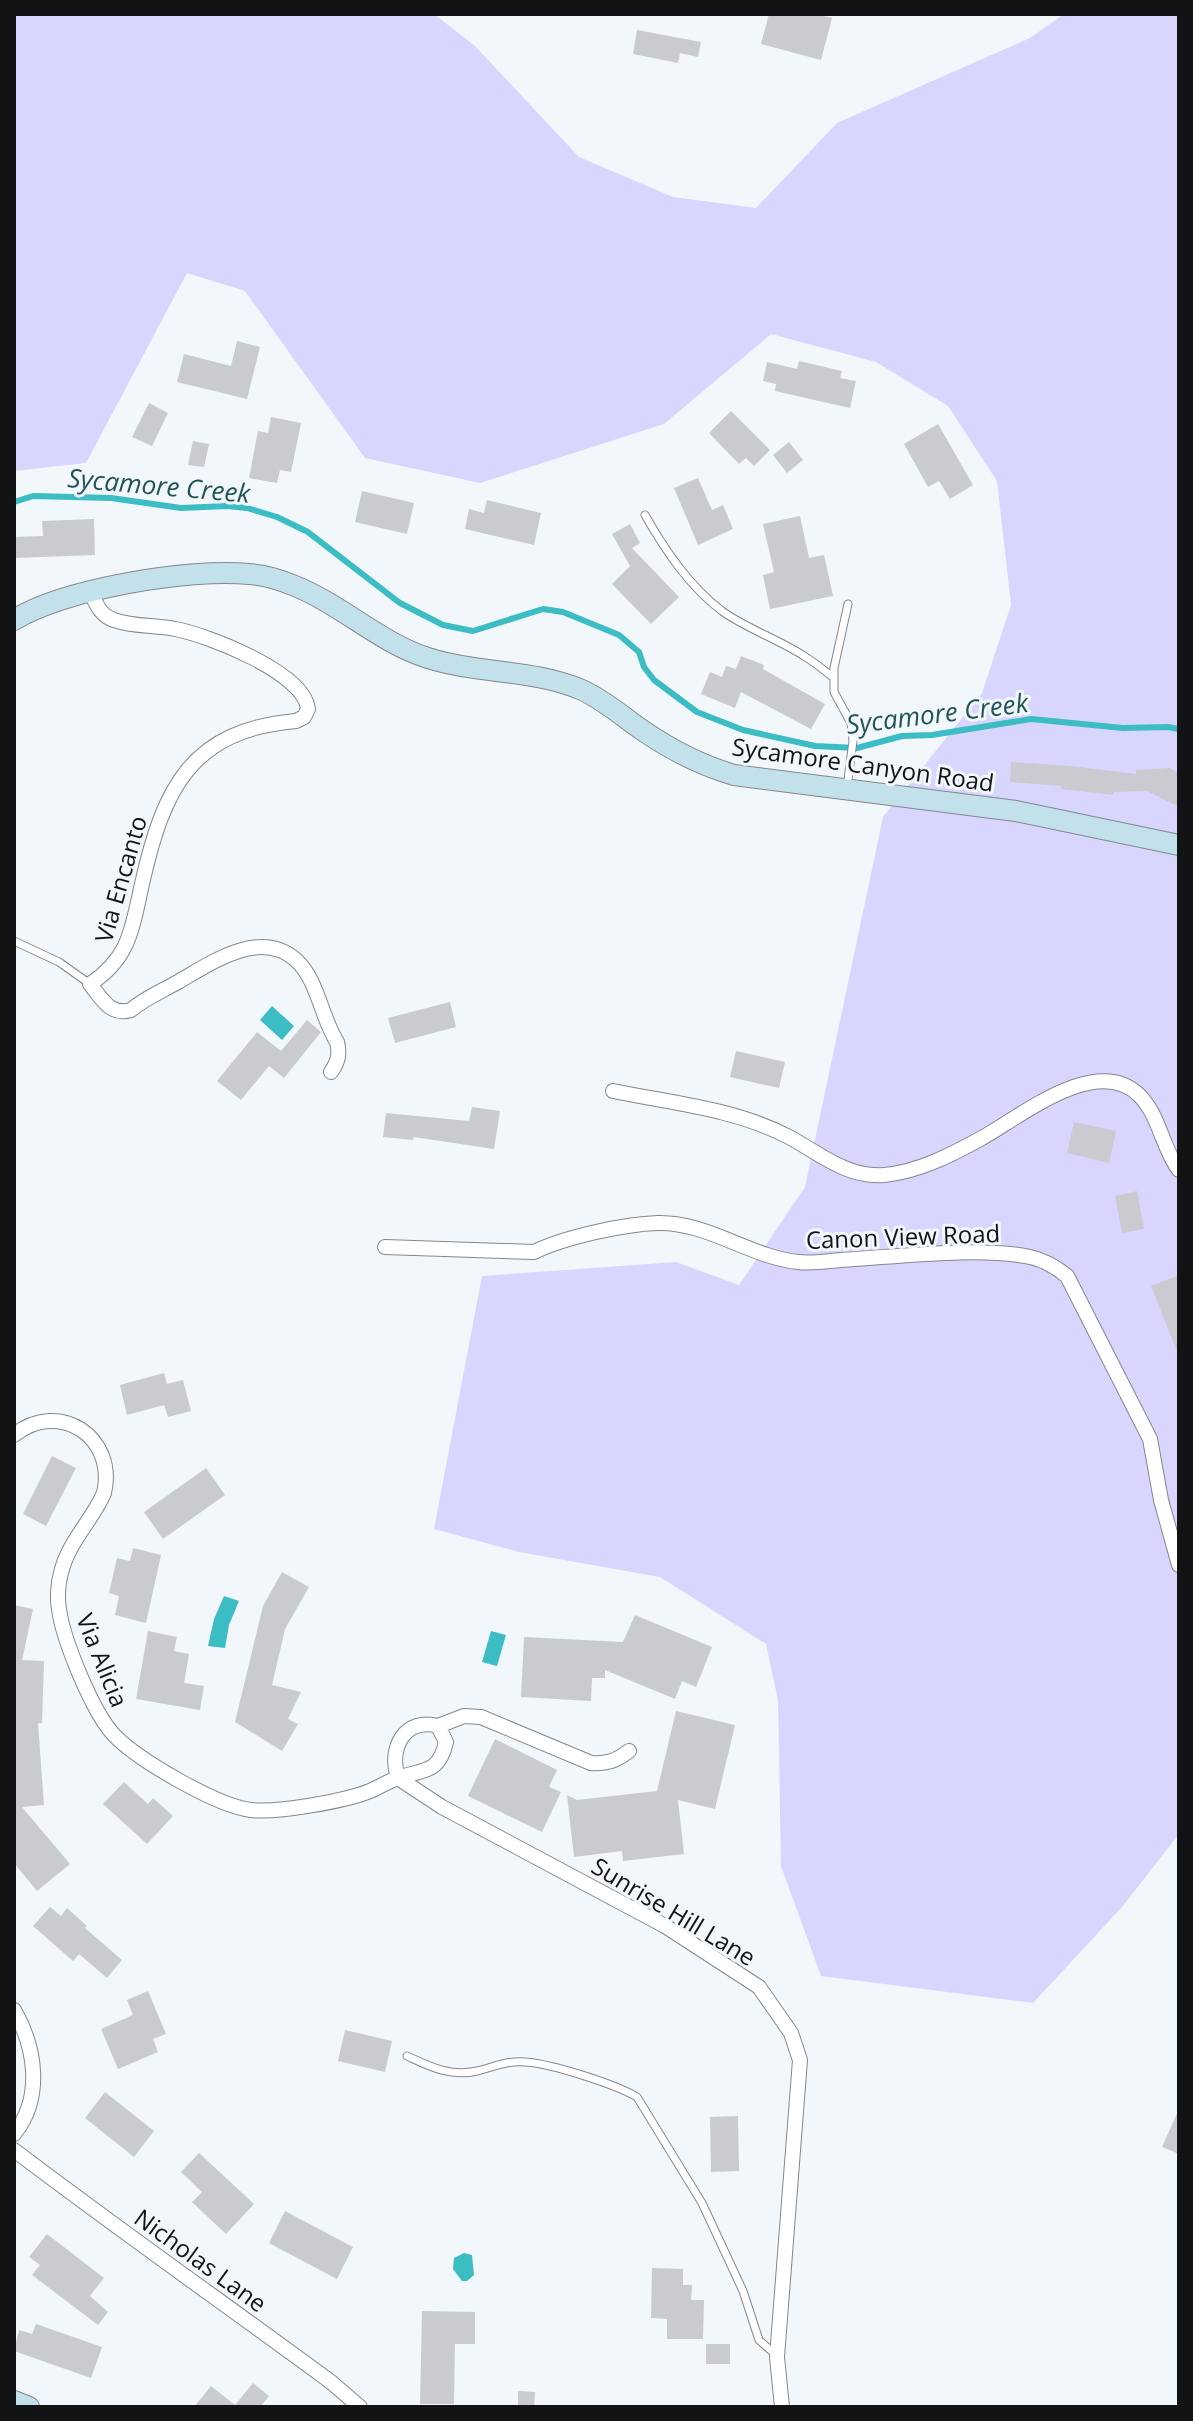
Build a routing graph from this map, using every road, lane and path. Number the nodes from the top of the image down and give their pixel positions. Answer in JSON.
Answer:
{"nodes":[{"id":1,"x":645,"y":515,"type":"dead end"},
{"id":2,"x":91,"y":593,"type":"junction"},
{"id":3,"x":848,"y":604,"type":"dead end"},
{"id":4,"x":14,"y":620,"type":"edge"},
{"id":5,"x":834,"y":678,"type":"junction"},
{"id":6,"x":848,"y":781,"type":"junction"},
{"id":7,"x":1179,"y":845,"type":"edge"},
{"id":8,"x":14,"y":941,"type":"edge"},
{"id":9,"x":90,"y":984,"type":"junction"},
{"id":10,"x":331,"y":1072,"type":"dead end"},
{"id":11,"x":613,"y":1091,"type":"dead end"},
{"id":12,"x":1179,"y":1170,"type":"edge"},
{"id":13,"x":385,"y":1247,"type":"dead end"},
{"id":14,"x":14,"y":1435,"type":"edge"},
{"id":15,"x":1179,"y":1565,"type":"edge"},
{"id":16,"x":438,"y":1726,"type":"junction"},
{"id":17,"x":629,"y":1751,"type":"dead end"},
{"id":18,"x":398,"y":1778,"type":"junction"},
{"id":19,"x":14,"y":2010,"type":"edge"},
{"id":20,"x":407,"y":2056,"type":"dead end"},
{"id":21,"x":14,"y":2134,"type":"edge"},
{"id":22,"x":14,"y":2150,"type":"edge"},
{"id":23,"x":777,"y":2357,"type":"junction"},
{"id":24,"x":14,"y":2401,"type":"edge"},
{"id":25,"x":29,"y":2407,"type":"edge"},
{"id":26,"x":360,"y":2407,"type":"edge"},
{"id":27,"x":782,"y":2407,"type":"edge"}],
"edges":[{"from":1,"to":5,"type":"lane"},
{"from":2,"to":4,"type":"main road","name":"Sycamore Canyon Road"},
{"from":2,"to":6,"type":"main road","name":"Sycamore Canyon Road"},
{"from":2,"to":9,"type":"street","name":"Via Encanto"},
{"from":3,"to":5,"type":"lane"},
{"from":5,"to":6,"type":"lane"},
{"from":6,"to":7,"type":"main road","name":"Sycamore Canyon Road"},
{"from":8,"to":9,"type":"lane"},
{"from":9,"to":10,"type":"street"},
{"from":11,"to":12,"type":"street"},
{"from":13,"to":15,"type":"street","name":"Canon View Road"},
{"from":14,"to":18,"type":"street","name":"Via Alicia"},
{"from":16,"to":17,"type":"street"},
{"from":16,"to":18,"type":"street","name":"Via Alicia"},
{"from":16,"to":18,"type":"street"},
{"from":18,"to":23,"type":"street","name":"Sunrise Hill Lane"},
{"from":19,"to":21,"type":"street"},
{"from":20,"to":23,"type":"lane"},
{"from":22,"to":26,"type":"street","name":"Nicholas Lane"},
{"from":23,"to":27,"type":"street","name":"Sunrise Hill Lane"},
{"from":24,"to":25,"type":"main road"}]}
